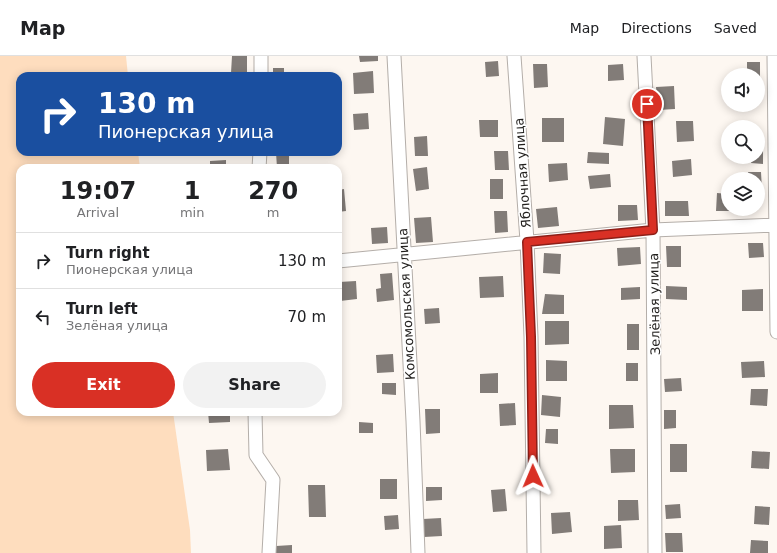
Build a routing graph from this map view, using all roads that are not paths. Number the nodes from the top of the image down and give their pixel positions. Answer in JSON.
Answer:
{"nodes":[{"id":1,"x":261,"y":56,"type":"edge"},
{"id":2,"x":394,"y":56,"type":"edge"},
{"id":3,"x":514,"y":56,"type":"edge"},
{"id":4,"x":644,"y":56,"type":"edge"},
{"id":5,"x":774,"y":56,"type":"edge"},
{"id":6,"x":261,"y":72,"type":"edge"},
{"id":7,"x":776,"y":225,"type":"edge"},
{"id":8,"x":653,"y":230,"type":"junction"},
{"id":9,"x":527,"y":242,"type":"junction"},
{"id":10,"x":403,"y":255,"type":"junction"},
{"id":11,"x":342,"y":261,"type":"edge"},
{"id":12,"x":777,"y":332,"type":"edge"},
{"id":13,"x":255,"y":416,"type":"edge"},
{"id":14,"x":269,"y":553,"type":"edge"},
{"id":15,"x":418,"y":553,"type":"edge"},
{"id":16,"x":534,"y":553,"type":"edge"},
{"id":17,"x":655,"y":553,"type":"edge"}],
"edges":[{"from":1,"to":6,"type":"street"},
{"from":2,"to":10,"type":"street","name":"Комсомольская улица"},
{"from":3,"to":9,"type":"street","name":"Яблочная улица"},
{"from":4,"to":8,"type":"street","name":"Зелёная улица"},
{"from":5,"to":7,"type":"street"},
{"from":7,"to":8,"type":"street"},
{"from":7,"to":12,"type":"street"},
{"from":8,"to":9,"type":"street"},
{"from":8,"to":17,"type":"street","name":"Зелёная улица"},
{"from":9,"to":10,"type":"street"},
{"from":9,"to":16,"type":"street","name":"Яблочная улица"},
{"from":10,"to":11,"type":"street"},
{"from":10,"to":15,"type":"street","name":"Комсомольская улица"},
{"from":13,"to":14,"type":"street"}]}
